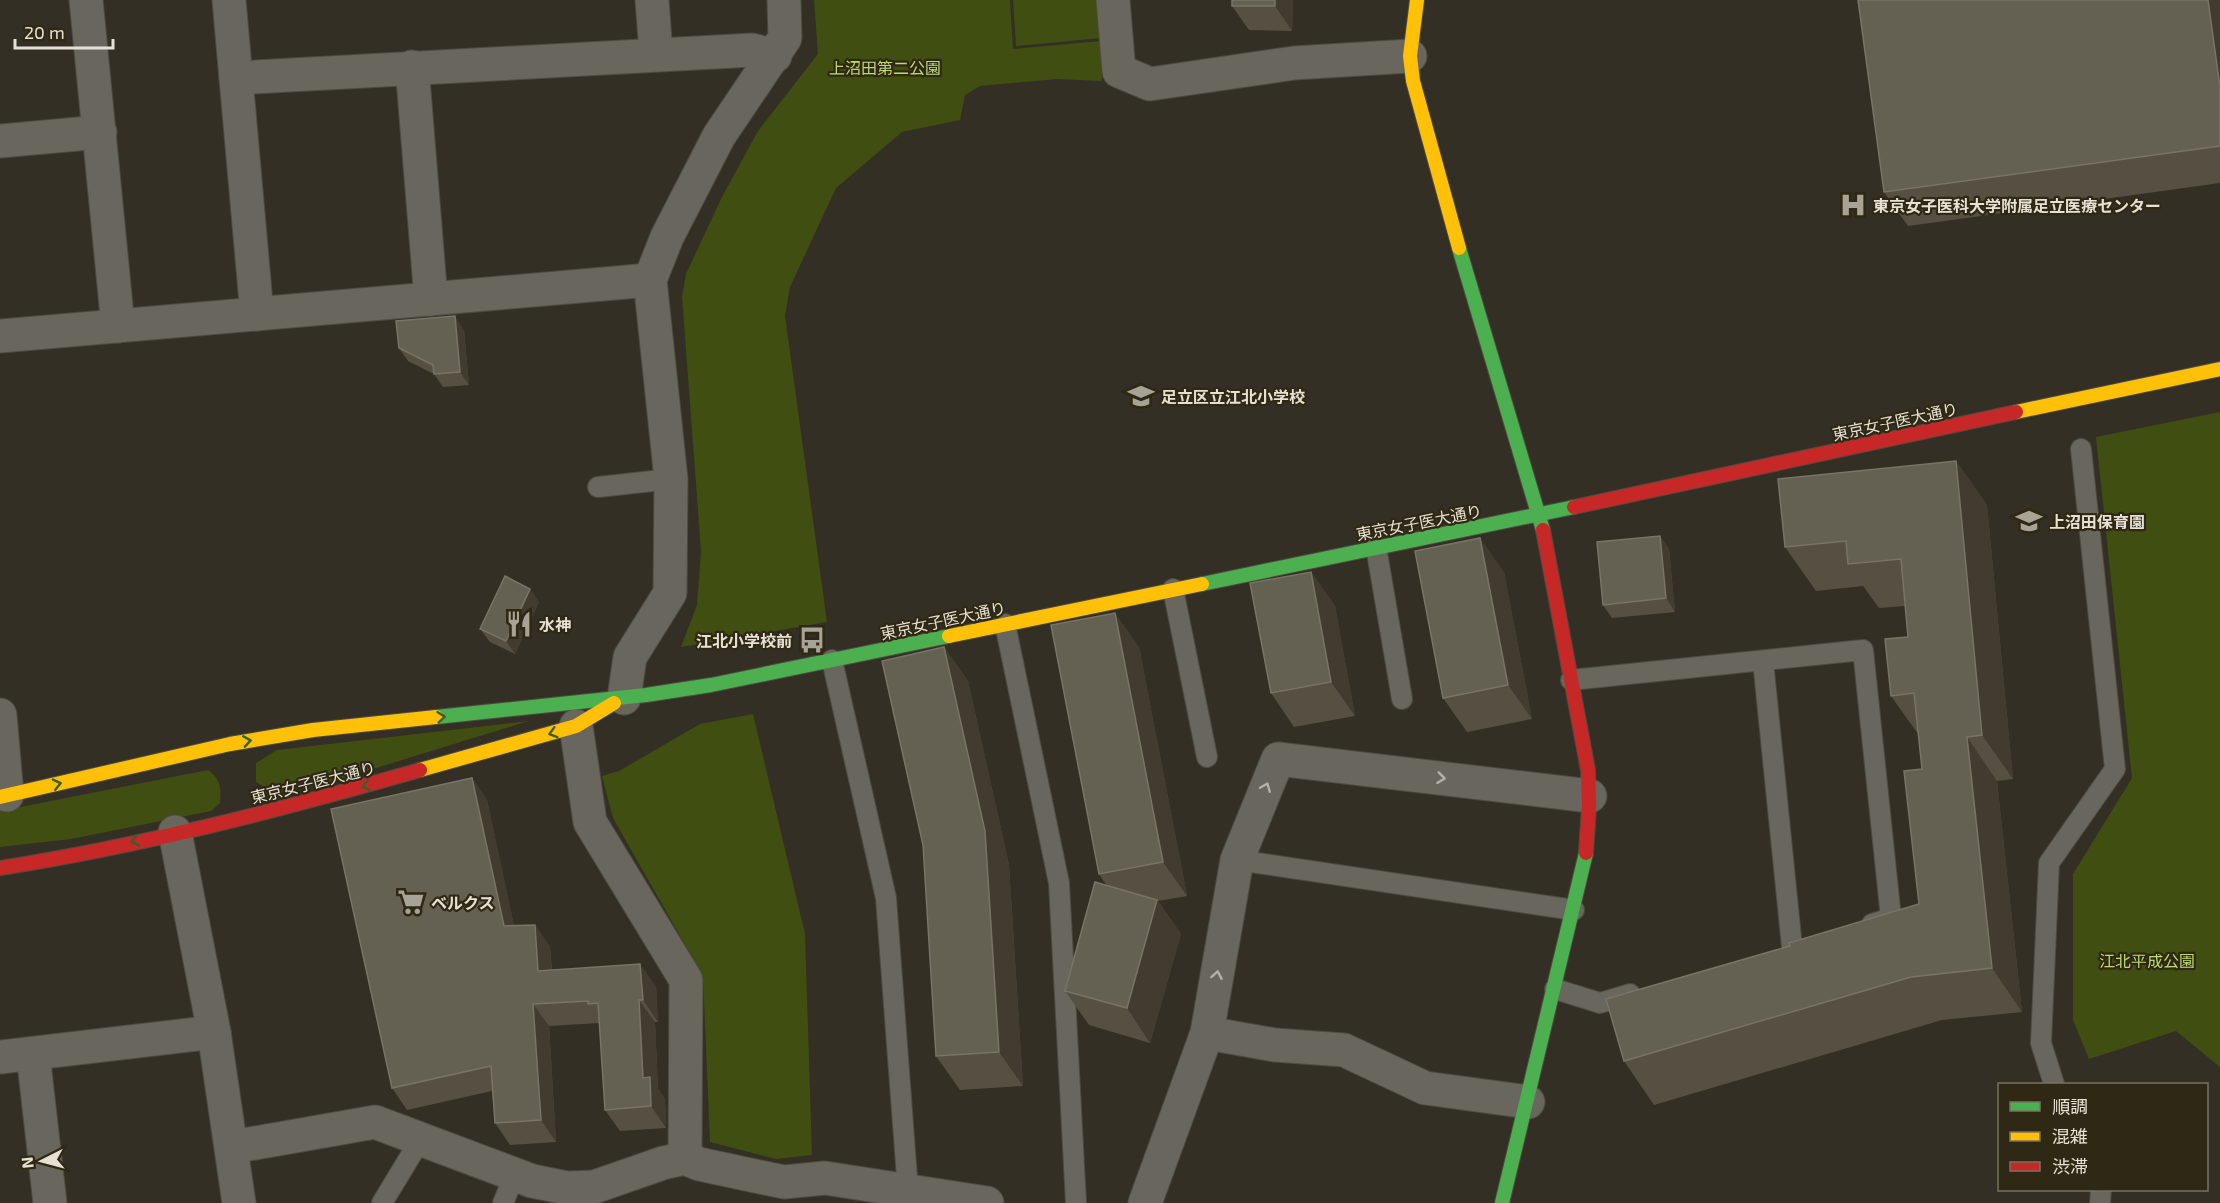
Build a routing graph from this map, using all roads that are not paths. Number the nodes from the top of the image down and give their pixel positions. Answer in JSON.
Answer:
{"nodes":[{"id":1,"x":86,"y":0,"type":"edge"},
{"id":2,"x":229,"y":0,"type":"edge"},
{"id":3,"x":652,"y":0,"type":"edge"},
{"id":4,"x":784,"y":0,"type":"edge"},
{"id":5,"x":1113,"y":0,"type":"edge"},
{"id":6,"x":1417,"y":0,"type":"edge"},
{"id":7,"x":656,"y":53,"type":"junction"},
{"id":8,"x":775,"y":56,"type":"junction"},
{"id":9,"x":1410,"y":56,"type":"junction"},
{"id":10,"x":412,"y":67,"type":"junction"},
{"id":11,"x":236,"y":78,"type":"junction"},
{"id":12,"x":100,"y":132,"type":"junction"},
{"id":13,"x":0,"y":141,"type":"edge"},
{"id":14,"x":650,"y":280,"type":"junction"},
{"id":15,"x":431,"y":299,"type":"junction"},
{"id":16,"x":257,"y":314,"type":"junction"},
{"id":17,"x":118,"y":326,"type":"junction"},
{"id":18,"x":0,"y":336,"type":"edge"},
{"id":19,"x":2220,"y":369,"type":"edge"},
{"id":20,"x":2081,"y":449,"type":"dead end"},
{"id":21,"x":672,"y":479,"type":"junction"},
{"id":22,"x":598,"y":487,"type":"dead end"},
{"id":23,"x":1540,"y":514,"type":"junction"},
{"id":24,"x":1376,"y":547,"type":"junction"},
{"id":25,"x":1173,"y":589,"type":"junction"},
{"id":26,"x":1005,"y":624,"type":"junction"},
{"id":27,"x":832,"y":660,"type":"junction"},
{"id":28,"x":1762,"y":661,"type":"junction"},
{"id":29,"x":1571,"y":680,"type":"junction"},
{"id":30,"x":624,"y":698,"type":"junction"},
{"id":31,"x":1402,"y":699,"type":"dead end"},
{"id":32,"x":0,"y":715,"type":"edge"},
{"id":33,"x":576,"y":726,"type":"junction"},
{"id":34,"x":1207,"y":757,"type":"dead end"},
{"id":35,"x":4,"y":796,"type":"edge"},
{"id":36,"x":1590,"y":796,"type":"junction"},
{"id":37,"x":175,"y":832,"type":"junction"},
{"id":38,"x":1237,"y":860,"type":"junction"},
{"id":39,"x":0,"y":868,"type":"edge"},
{"id":40,"x":1574,"y":910,"type":"junction"},
{"id":41,"x":1858,"y":928,"type":"edge"},
{"id":42,"x":1814,"y":941,"type":"edge"},
{"id":43,"x":1792,"y":947,"type":"junction"},
{"id":44,"x":1770,"y":954,"type":"edge"},
{"id":45,"x":1555,"y":989,"type":"junction"},
{"id":46,"x":1645,"y":990,"type":"edge"},
{"id":47,"x":214,"y":1032,"type":"junction"},
{"id":48,"x":1207,"y":1033,"type":"junction"},
{"id":49,"x":33,"y":1054,"type":"junction"},
{"id":50,"x":0,"y":1058,"type":"edge"},
{"id":51,"x":2054,"y":1083,"type":"edge"},
{"id":52,"x":1528,"y":1102,"type":"junction"},
{"id":53,"x":422,"y":1137,"type":"junction"},
{"id":54,"x":232,"y":1147,"type":"junction"},
{"id":55,"x":685,"y":1158,"type":"junction"},
{"id":56,"x":509,"y":1189,"type":"edge"},
{"id":57,"x":908,"y":1191,"type":"junction"},
{"id":58,"x":786,"y":1192,"type":"edge"},
{"id":59,"x":50,"y":1203,"type":"edge"},
{"id":60,"x":239,"y":1203,"type":"edge"},
{"id":61,"x":382,"y":1203,"type":"edge"},
{"id":62,"x":987,"y":1203,"type":"edge"},
{"id":63,"x":1076,"y":1203,"type":"edge"},
{"id":64,"x":1145,"y":1203,"type":"edge"},
{"id":65,"x":1503,"y":1203,"type":"edge"}],
"edges":[{"from":1,"to":12,"type":"street"},
{"from":2,"to":11,"type":"street"},
{"from":3,"to":7,"type":"street"},
{"from":4,"to":8,"type":"street"},
{"from":5,"to":9,"type":"street"},
{"from":6,"to":9,"type":"street"},
{"from":7,"to":8,"type":"street"},
{"from":7,"to":10,"type":"street"},
{"from":8,"to":14,"type":"street"},
{"from":9,"to":23,"type":"street"},
{"from":10,"to":11,"type":"street"},
{"from":10,"to":15,"type":"street"},
{"from":11,"to":16,"type":"street"},
{"from":12,"to":13,"type":"street"},
{"from":12,"to":17,"type":"street"},
{"from":14,"to":15,"type":"street"},
{"from":14,"to":21,"type":"street"},
{"from":15,"to":16,"type":"street"},
{"from":16,"to":17,"type":"street"},
{"from":17,"to":18,"type":"street"},
{"from":19,"to":23,"type":"street","name":"東京女子医大通り"},
{"from":20,"to":51,"type":"lane"},
{"from":21,"to":22,"type":"lane"},
{"from":21,"to":30,"type":"street"},
{"from":23,"to":24,"type":"street","name":"東京女子医大通り"},
{"from":23,"to":29,"type":"street"},
{"from":24,"to":25,"type":"street","name":"東京女子医大通り"},
{"from":24,"to":31,"type":"lane"},
{"from":25,"to":26,"type":"street","name":"東京女子医大通り"},
{"from":25,"to":34,"type":"lane"},
{"from":26,"to":27,"type":"street","name":"東京女子医大通り"},
{"from":26,"to":63,"type":"lane"},
{"from":27,"to":30,"type":"street","name":"東京女子医大通り"},
{"from":27,"to":57,"type":"lane"},
{"from":28,"to":29,"type":"lane"},
{"from":28,"to":41,"type":"lane"},
{"from":28,"to":43,"type":"lane"},
{"from":29,"to":36,"type":"street"},
{"from":30,"to":33,"type":"street","name":"東京女子医大通り"},
{"from":35,"to":30,"type":"street","name":"東京女子医大通り","one_way":true},
{"from":32,"to":35,"type":"street"},
{"from":33,"to":37,"type":"street","name":"東京女子医大通り","one_way":true},
{"from":33,"to":55,"type":"street"},
{"from":38,"to":36,"type":"street","one_way":true},
{"from":36,"to":40,"type":"street"},
{"from":37,"to":39,"type":"street","name":"東京女子医大通り","one_way":true},
{"from":37,"to":47,"type":"street"},
{"from":38,"to":40,"type":"lane"},
{"from":48,"to":38,"type":"street","one_way":true},
{"from":40,"to":45,"type":"street"},
{"from":42,"to":43,"type":"lane"},
{"from":43,"to":44,"type":"lane"},
{"from":45,"to":46,"type":"lane"},
{"from":45,"to":52,"type":"street"},
{"from":47,"to":49,"type":"street"},
{"from":47,"to":54,"type":"street"},
{"from":48,"to":52,"type":"street"},
{"from":48,"to":64,"type":"street"},
{"from":49,"to":50,"type":"street"},
{"from":49,"to":59,"type":"street"},
{"from":52,"to":65,"type":"street"},
{"from":53,"to":54,"type":"street"},
{"from":53,"to":56,"type":"street"},
{"from":53,"to":61,"type":"lane"},
{"from":54,"to":60,"type":"street"},
{"from":55,"to":56,"type":"street"},
{"from":55,"to":58,"type":"street"},
{"from":57,"to":58,"type":"street"},
{"from":57,"to":62,"type":"street"}]}
